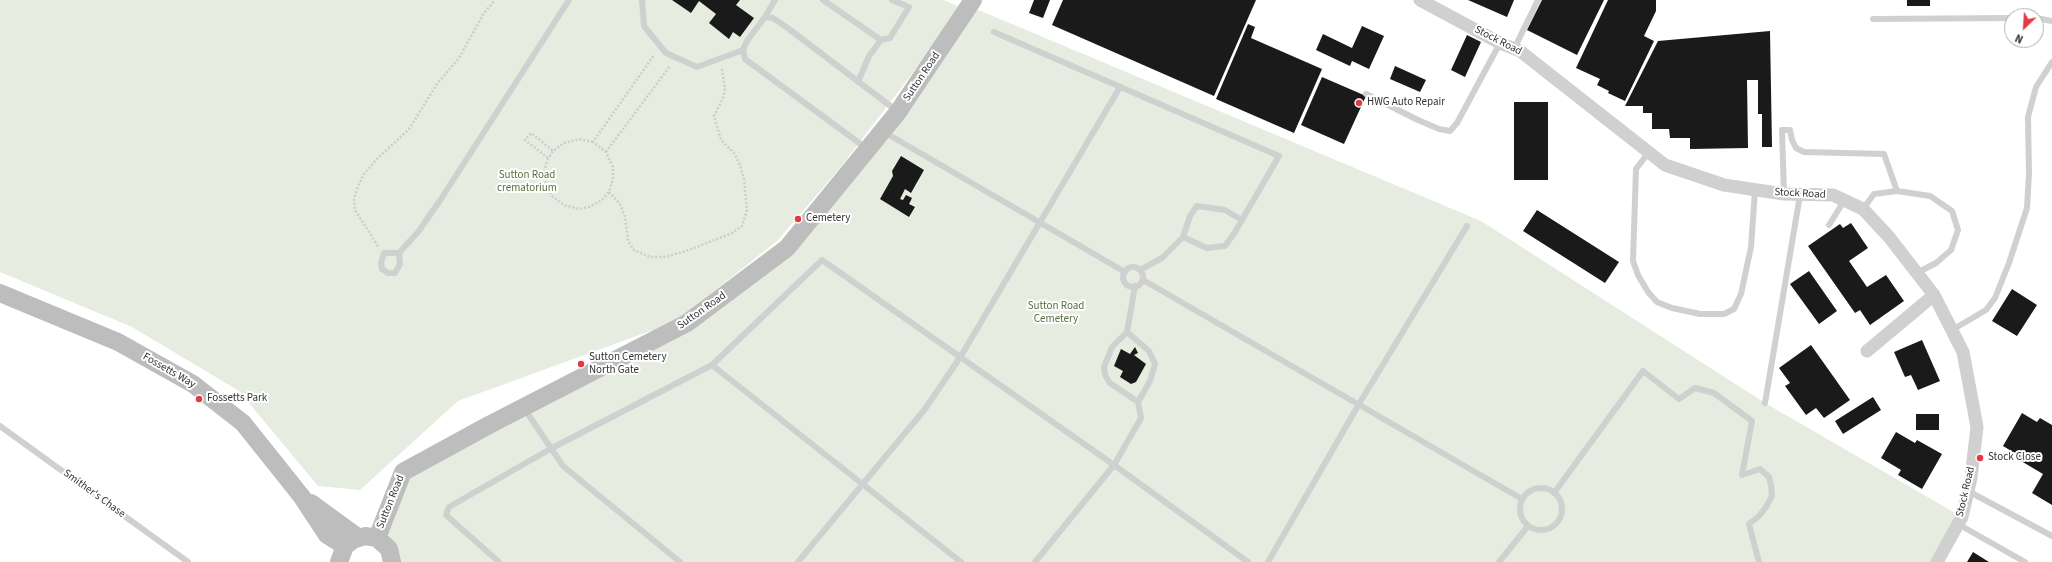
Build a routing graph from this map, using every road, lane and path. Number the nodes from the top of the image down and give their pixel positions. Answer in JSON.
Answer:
{"nodes":[{"id":1,"x":494,"y":0,"type":"edge"},
{"id":2,"x":569,"y":0,"type":"edge"},
{"id":3,"x":642,"y":0,"type":"edge"},
{"id":4,"x":775,"y":0,"type":"edge"},
{"id":5,"x":823,"y":0,"type":"edge"},
{"id":6,"x":892,"y":0,"type":"edge"},
{"id":7,"x":973,"y":0,"type":"edge"},
{"id":8,"x":1420,"y":0,"type":"edge"},
{"id":9,"x":1538,"y":0,"type":"edge"},
{"id":10,"x":765,"y":17,"type":"junction"},
{"id":11,"x":2004,"y":18,"type":"edge"},
{"id":12,"x":1873,"y":19,"type":"dead end"},
{"id":13,"x":994,"y":32,"type":"dead end"},
{"id":14,"x":881,"y":40,"type":"junction"},
{"id":15,"x":1500,"y":43,"type":"junction"},
{"id":16,"x":1514,"y":49,"type":"junction"},
{"id":17,"x":743,"y":50,"type":"junction"},
{"id":18,"x":657,"y":51,"type":"dead end"},
{"id":19,"x":2052,"y":62,"type":"edge"},
{"id":20,"x":673,"y":63,"type":"dead end"},
{"id":21,"x":722,"y":69,"type":"dead end"},
{"id":22,"x":858,"y":82,"type":"junction"},
{"id":23,"x":1120,"y":87,"type":"junction"},
{"id":24,"x":1366,"y":94,"type":"dead end"},
{"id":25,"x":898,"y":112,"type":"junction"},
{"id":26,"x":882,"y":131,"type":"junction"},
{"id":27,"x":593,"y":142,"type":"junction"},
{"id":28,"x":867,"y":149,"type":"junction"},
{"id":29,"x":553,"y":150,"type":"junction"},
{"id":30,"x":606,"y":152,"type":"junction"},
{"id":31,"x":1649,"y":152,"type":"junction"},
{"id":32,"x":548,"y":158,"type":"junction"},
{"id":33,"x":1756,"y":190,"type":"junction"},
{"id":34,"x":1897,"y":191,"type":"junction"},
{"id":35,"x":609,"y":192,"type":"junction"},
{"id":36,"x":1784,"y":194,"type":"junction"},
{"id":37,"x":1800,"y":195,"type":"junction"},
{"id":38,"x":1844,"y":201,"type":"junction"},
{"id":39,"x":1863,"y":210,"type":"junction"},
{"id":40,"x":1242,"y":220,"type":"junction"},
{"id":41,"x":1039,"y":222,"type":"junction"},
{"id":42,"x":1828,"y":225,"type":"dead end"},
{"id":43,"x":1467,"y":226,"type":"dead end"},
{"id":44,"x":1183,"y":237,"type":"junction"},
{"id":45,"x":399,"y":253,"type":"junction"},
{"id":46,"x":384,"y":254,"type":"junction"},
{"id":47,"x":1140,"y":270,"type":"junction"},
{"id":48,"x":1125,"y":272,"type":"junction"},
{"id":49,"x":1917,"y":274,"type":"junction"},
{"id":50,"x":1143,"y":280,"type":"junction"},
{"id":51,"x":1135,"y":286,"type":"junction"},
{"id":52,"x":0,"y":293,"type":"edge"},
{"id":53,"x":1934,"y":295,"type":"junction"},
{"id":54,"x":1952,"y":330,"type":"junction"},
{"id":55,"x":1127,"y":332,"type":"junction"},
{"id":56,"x":1867,"y":351,"type":"dead end"},
{"id":57,"x":961,"y":356,"type":"junction"},
{"id":58,"x":712,"y":365,"type":"junction"},
{"id":59,"x":1138,"y":402,"type":"junction"},
{"id":60,"x":1765,"y":403,"type":"dead end"},
{"id":61,"x":1358,"y":404,"type":"junction"},
{"id":62,"x":523,"y":407,"type":"junction"},
{"id":63,"x":0,"y":426,"type":"edge"},
{"id":64,"x":552,"y":448,"type":"junction"},
{"id":65,"x":1114,"y":465,"type":"junction"},
{"id":66,"x":862,"y":484,"type":"junction"},
{"id":67,"x":1968,"y":491,"type":"junction"},
{"id":68,"x":1554,"y":493,"type":"junction"},
{"id":69,"x":1522,"y":499,"type":"junction"},
{"id":70,"x":1958,"y":524,"type":"junction"},
{"id":71,"x":1528,"y":526,"type":"junction"},
{"id":72,"x":2052,"y":536,"type":"edge"},
{"id":73,"x":355,"y":546,"type":"edge"},
{"id":74,"x":188,"y":562,"type":"edge"},
{"id":75,"x":392,"y":562,"type":"edge"},
{"id":76,"x":499,"y":562,"type":"edge"},
{"id":77,"x":680,"y":562,"type":"edge"},
{"id":78,"x":798,"y":562,"type":"edge"},
{"id":79,"x":962,"y":562,"type":"edge"},
{"id":80,"x":1035,"y":562,"type":"edge"},
{"id":81,"x":1248,"y":562,"type":"edge"},
{"id":82,"x":1268,"y":562,"type":"edge"},
{"id":83,"x":1499,"y":562,"type":"edge"},
{"id":84,"x":1759,"y":562,"type":"edge"},
{"id":85,"x":1937,"y":562,"type":"edge"},
{"id":86,"x":2025,"y":562,"type":"edge"}],
"edges":[{"from":1,"to":46,"type":"path"},
{"from":2,"to":45,"type":"lane"},
{"from":3,"to":17,"type":"lane"},
{"from":4,"to":10,"type":"lane"},
{"from":5,"to":14,"type":"lane"},
{"from":6,"to":14,"type":"lane"},
{"from":7,"to":25,"type":"street","name":"Sutton Road"},
{"from":8,"to":15,"type":"street","name":"Stock Road"},
{"from":9,"to":16,"type":"lane"},
{"from":10,"to":17,"type":"lane"},
{"from":10,"to":22,"type":"lane"},
{"from":11,"to":12,"type":"lane"},
{"from":13,"to":23,"type":"lane"},
{"from":14,"to":22,"type":"lane"},
{"from":15,"to":16,"type":"street","name":"Stock Road"},
{"from":15,"to":24,"type":"lane"},
{"from":16,"to":31,"type":"street","name":"Stock Road"},
{"from":17,"to":28,"type":"lane"},
{"from":18,"to":27,"type":"path"},
{"from":19,"to":54,"type":"lane"},
{"from":20,"to":30,"type":"path"},
{"from":21,"to":35,"type":"path"},
{"from":22,"to":25,"type":"lane"},
{"from":23,"to":40,"type":"lane"},
{"from":23,"to":41,"type":"lane"},
{"from":25,"to":26,"type":"street","name":"Sutton Road"},
{"from":26,"to":28,"type":"street","name":"Sutton Road"},
{"from":26,"to":41,"type":"lane"},
{"from":27,"to":29,"type":"path"},
{"from":27,"to":30,"type":"path"},
{"from":28,"to":62,"type":"street","name":"Sutton Road"},
{"from":29,"to":32,"type":"path"},
{"from":29,"to":32,"type":"path"},
{"from":30,"to":35,"type":"path"},
{"from":31,"to":33,"type":"street","name":"Stock Road"},
{"from":31,"to":33,"type":"lane"},
{"from":32,"to":35,"type":"path"},
{"from":33,"to":36,"type":"street","name":"Stock Road"},
{"from":34,"to":36,"type":"lane"},
{"from":34,"to":39,"type":"lane"},
{"from":34,"to":49,"type":"lane"},
{"from":36,"to":37,"type":"street","name":"Stock Road"},
{"from":37,"to":38,"type":"street","name":"Stock Road"},
{"from":37,"to":60,"type":"lane"},
{"from":38,"to":39,"type":"street","name":"Stock Road"},
{"from":38,"to":42,"type":"lane"},
{"from":39,"to":49,"type":"street","name":"Stock Road"},
{"from":40,"to":44,"type":"lane"},
{"from":40,"to":44,"type":"lane"},
{"from":41,"to":48,"type":"lane"},
{"from":41,"to":57,"type":"lane"},
{"from":43,"to":61,"type":"lane"},
{"from":44,"to":47,"type":"lane"},
{"from":45,"to":46,"type":"lane"},
{"from":45,"to":46,"type":"lane"},
{"from":47,"to":48,"type":"lane"},
{"from":47,"to":50,"type":"lane"},
{"from":48,"to":51,"type":"lane"},
{"from":49,"to":53,"type":"street","name":"Stock Road"},
{"from":50,"to":51,"type":"lane"},
{"from":50,"to":61,"type":"lane"},
{"from":51,"to":55,"type":"lane"},
{"from":52,"to":73,"type":"street","name":"Fossetts Way"},
{"from":53,"to":54,"type":"street","name":"Stock Road"},
{"from":53,"to":56,"type":"street"},
{"from":54,"to":67,"type":"street","name":"Stock Road"},
{"from":55,"to":59,"type":"lane"},
{"from":55,"to":59,"type":"lane"},
{"from":57,"to":58,"type":"lane"},
{"from":57,"to":65,"type":"lane"},
{"from":57,"to":66,"type":"lane"},
{"from":58,"to":64,"type":"lane"},
{"from":58,"to":66,"type":"lane"},
{"from":59,"to":65,"type":"lane"},
{"from":61,"to":69,"type":"lane"},
{"from":61,"to":82,"type":"lane"},
{"from":62,"to":64,"type":"lane"},
{"from":62,"to":73,"type":"street","name":"Sutton Road"},
{"from":63,"to":74,"type":"lane","name":"Smither's Chase"},
{"from":64,"to":76,"type":"lane"},
{"from":64,"to":77,"type":"lane"},
{"from":65,"to":80,"type":"lane"},
{"from":65,"to":81,"type":"lane"},
{"from":66,"to":78,"type":"lane"},
{"from":66,"to":79,"type":"lane"},
{"from":67,"to":70,"type":"street","name":"Stock Road"},
{"from":67,"to":72,"type":"lane"},
{"from":68,"to":69,"type":"lane"},
{"from":68,"to":71,"type":"lane"},
{"from":68,"to":84,"type":"lane"},
{"from":69,"to":71,"type":"lane"},
{"from":70,"to":85,"type":"street","name":"Stock Road"},
{"from":70,"to":86,"type":"lane"},
{"from":71,"to":83,"type":"lane"},
{"from":73,"to":75,"type":"street","name":"Sutton Road"}]}
